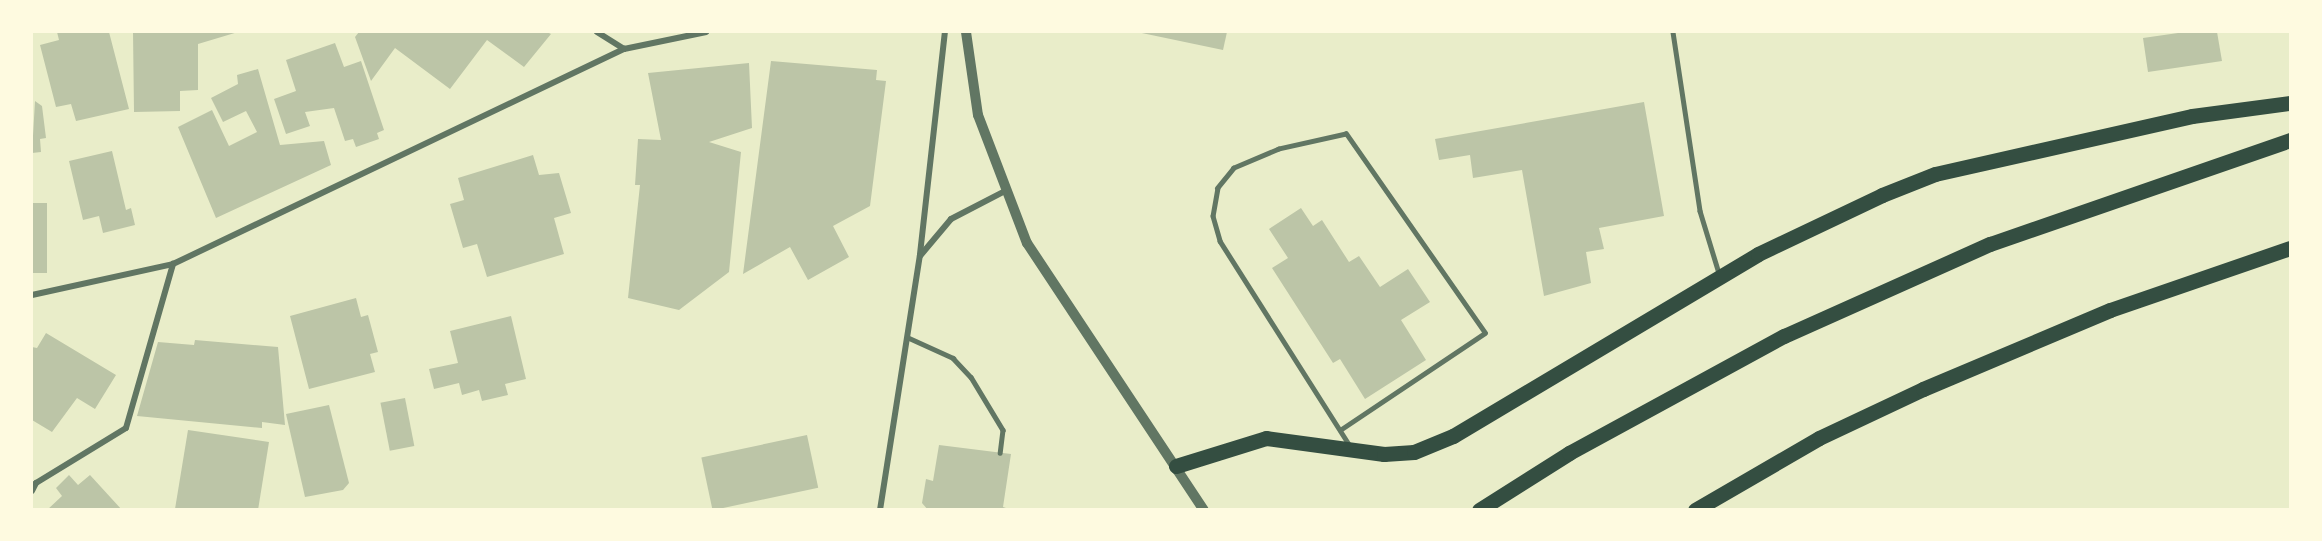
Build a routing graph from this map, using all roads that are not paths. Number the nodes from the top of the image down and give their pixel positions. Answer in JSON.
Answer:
{"nodes":[{"id":1,"x":597,"y":32,"type":"edge"},
{"id":2,"x":706,"y":32,"type":"edge"},
{"id":3,"x":945,"y":32,"type":"edge"},
{"id":4,"x":966,"y":32,"type":"edge"},
{"id":5,"x":1673,"y":32,"type":"edge"},
{"id":6,"x":624,"y":49,"type":"junction"},
{"id":7,"x":2290,"y":103,"type":"edge"},
{"id":8,"x":2290,"y":140,"type":"edge"},
{"id":9,"x":1003,"y":192,"type":"junction"},
{"id":10,"x":2290,"y":248,"type":"edge"},
{"id":11,"x":920,"y":256,"type":"junction"},
{"id":12,"x":173,"y":264,"type":"junction"},
{"id":13,"x":1719,"y":275,"type":"junction"},
{"id":14,"x":32,"y":295,"type":"edge"},
{"id":15,"x":907,"y":337,"type":"junction"},
{"id":16,"x":1340,"y":430,"type":"junction"},
{"id":17,"x":1352,"y":450,"type":"junction"},
{"id":18,"x":1000,"y":453,"type":"dead end"},
{"id":19,"x":1176,"y":466,"type":"junction"},
{"id":20,"x":32,"y":491,"type":"edge"},
{"id":21,"x":880,"y":510,"type":"edge"},
{"id":22,"x":1204,"y":510,"type":"edge"},
{"id":23,"x":1479,"y":510,"type":"edge"},
{"id":24,"x":1695,"y":510,"type":"edge"}],
"edges":[{"from":1,"to":6,"type":"street"},
{"from":2,"to":6,"type":"street"},
{"from":3,"to":11,"type":"street"},
{"from":4,"to":9,"type":"street"},
{"from":5,"to":13,"type":"lane"},
{"from":6,"to":12,"type":"street"},
{"from":7,"to":13,"type":"main road"},
{"from":8,"to":23,"type":"main road"},
{"from":9,"to":11,"type":"street"},
{"from":9,"to":19,"type":"street"},
{"from":10,"to":24,"type":"main road"},
{"from":11,"to":15,"type":"street"},
{"from":12,"to":14,"type":"street"},
{"from":12,"to":20,"type":"street"},
{"from":13,"to":17,"type":"main road"},
{"from":15,"to":18,"type":"lane"},
{"from":15,"to":21,"type":"street"},
{"from":16,"to":16,"type":"lane"},
{"from":16,"to":17,"type":"lane"},
{"from":17,"to":19,"type":"main road"},
{"from":19,"to":22,"type":"street"}]}
